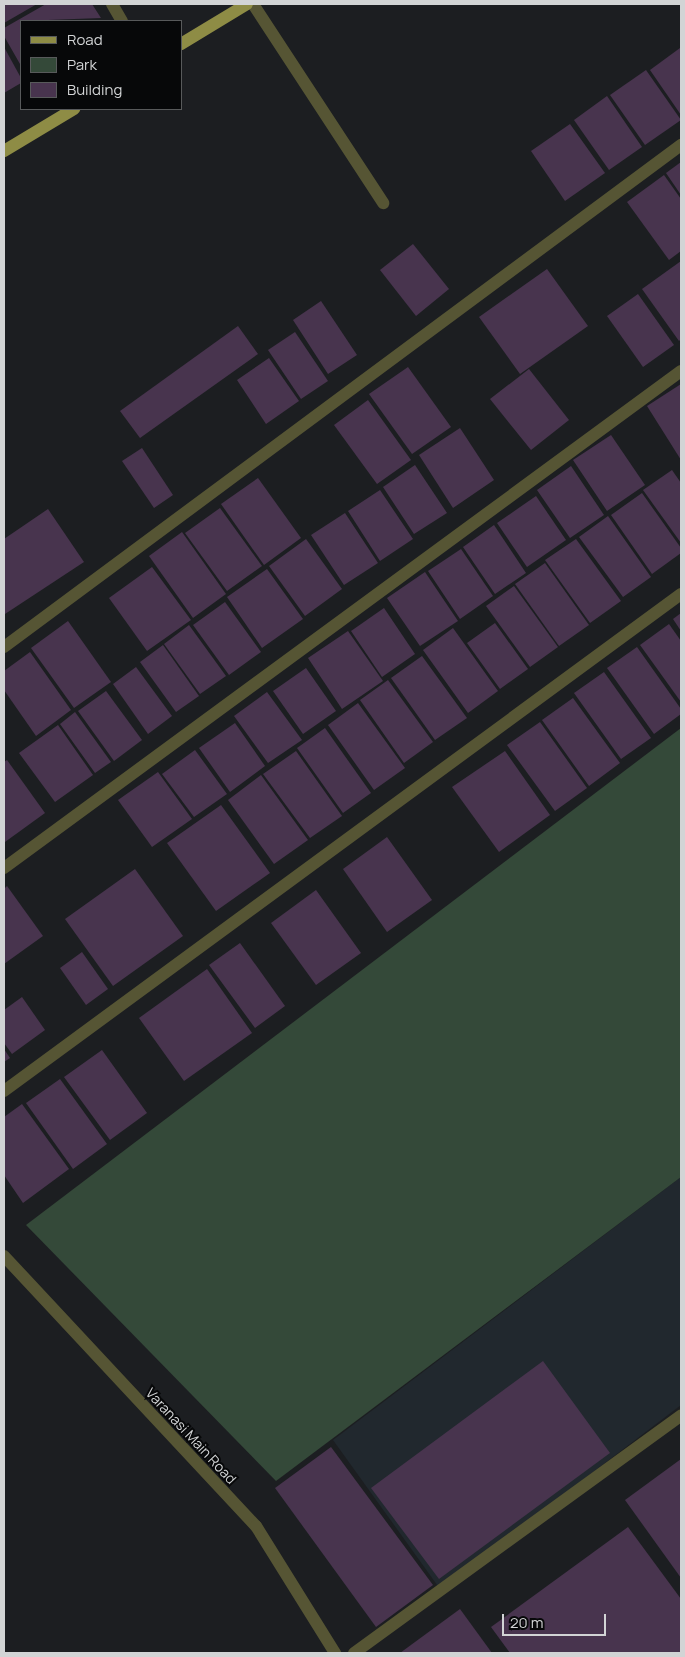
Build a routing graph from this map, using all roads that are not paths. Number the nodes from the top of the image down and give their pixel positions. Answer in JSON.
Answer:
{"nodes":[{"id":1,"x":112,"y":4,"type":"edge"},
{"id":2,"x":247,"y":4,"type":"edge"},
{"id":3,"x":252,"y":4,"type":"edge"},
{"id":4,"x":121,"y":20,"type":"edge"},
{"id":5,"x":182,"y":43,"type":"edge"},
{"id":6,"x":72,"y":110,"type":"edge"},
{"id":7,"x":681,"y":145,"type":"edge"},
{"id":8,"x":4,"y":151,"type":"edge"},
{"id":9,"x":383,"y":202,"type":"dead end"},
{"id":10,"x":681,"y":371,"type":"edge"},
{"id":11,"x":681,"y":594,"type":"edge"},
{"id":12,"x":4,"y":648,"type":"edge"},
{"id":13,"x":4,"y":868,"type":"edge"},
{"id":14,"x":4,"y":1092,"type":"edge"},
{"id":15,"x":4,"y":1256,"type":"edge"},
{"id":16,"x":681,"y":1416,"type":"edge"},
{"id":17,"x":335,"y":1653,"type":"edge"},
{"id":18,"x":354,"y":1653,"type":"edge"}],
"edges":[{"from":1,"to":4,"type":"street"},
{"from":2,"to":5,"type":"main road"},
{"from":3,"to":9,"type":"street"},
{"from":6,"to":8,"type":"main road"},
{"from":7,"to":12,"type":"street"},
{"from":10,"to":13,"type":"street"},
{"from":11,"to":14,"type":"street"},
{"from":15,"to":17,"type":"street","name":"Varanasi Main Road"},
{"from":16,"to":18,"type":"street"}]}
